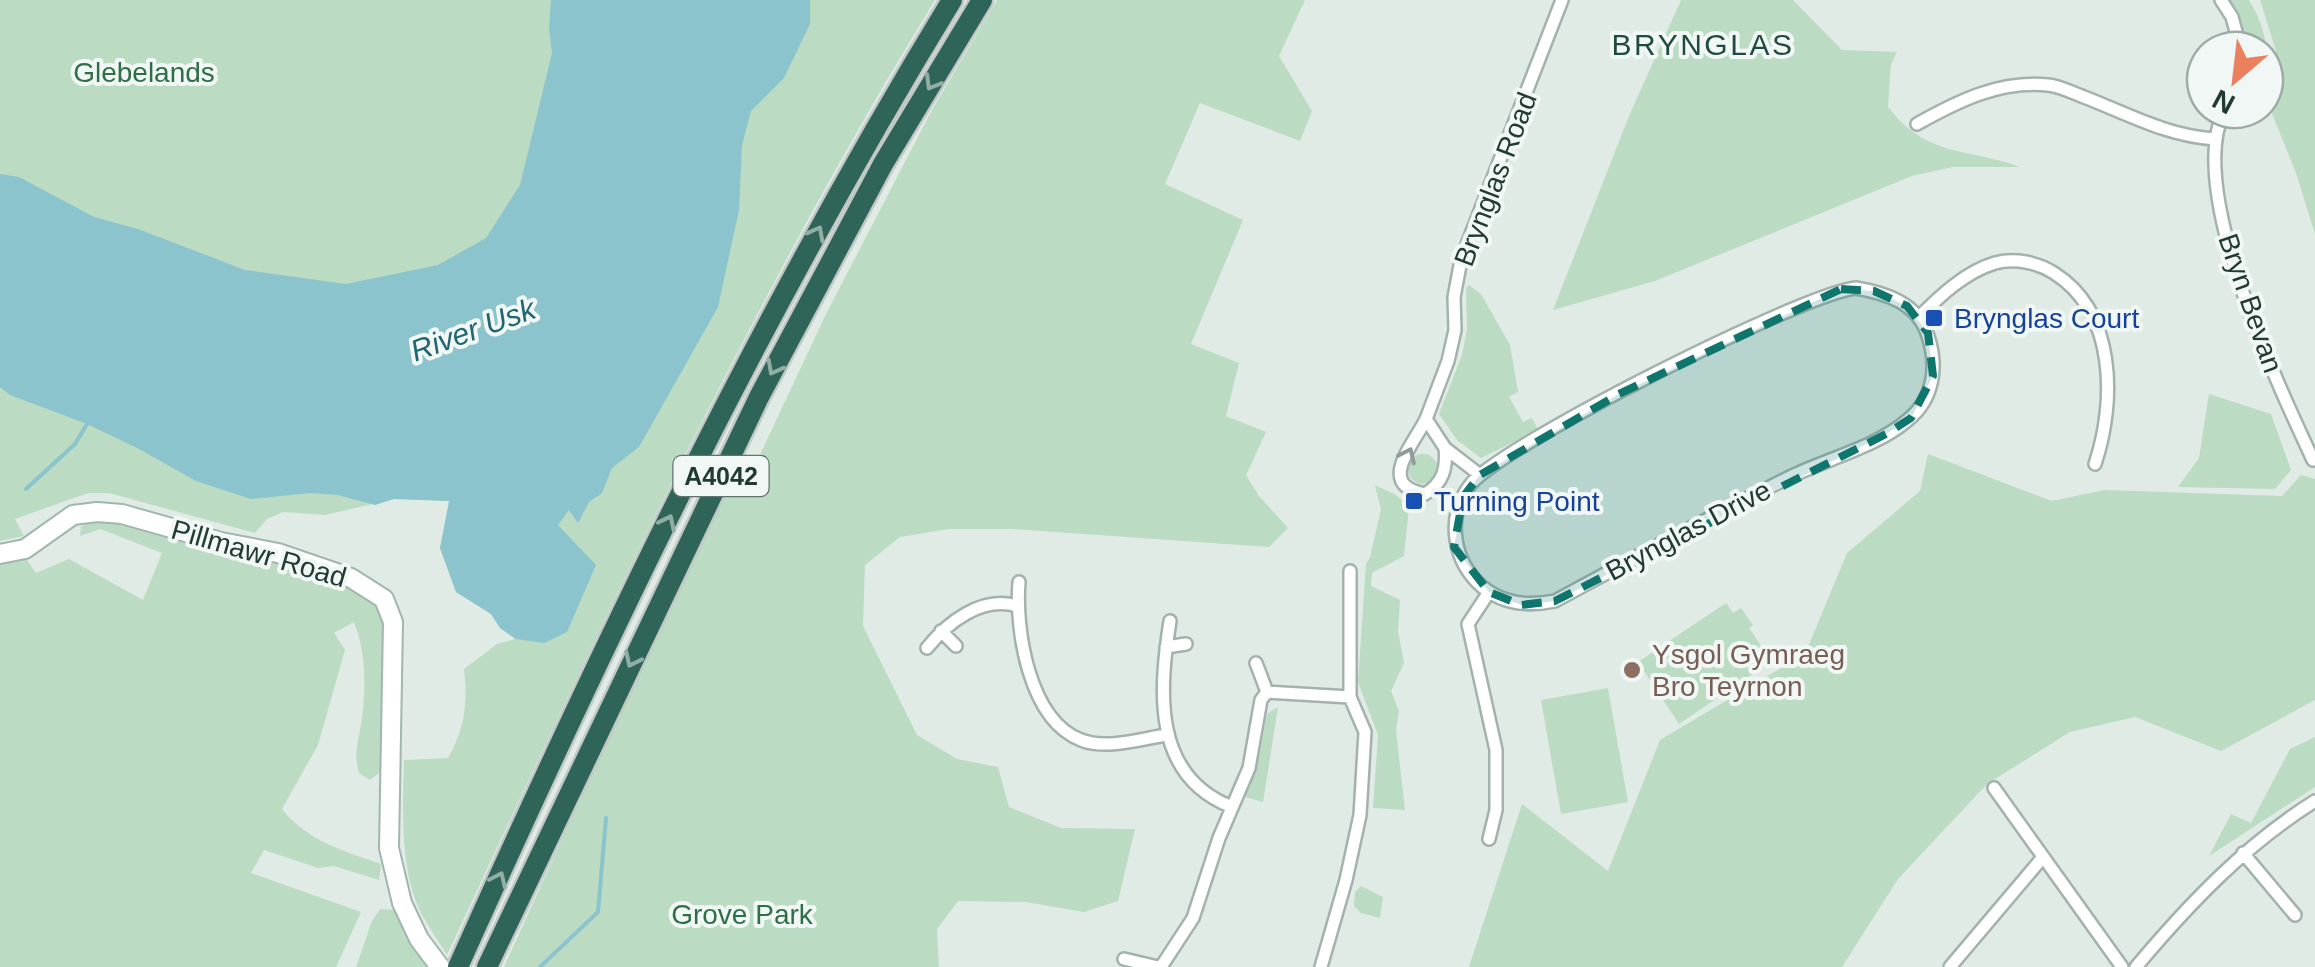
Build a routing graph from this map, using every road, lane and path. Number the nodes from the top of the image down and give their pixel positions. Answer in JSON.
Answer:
{"nodes":[{"id":1,"x":952,"y":0,"type":"edge"},
{"id":2,"x":982,"y":0,"type":"edge"},
{"id":3,"x":1562,"y":0,"type":"edge"},
{"id":4,"x":2221,"y":0,"type":"edge"},
{"id":5,"x":2235,"y":30,"type":"edge"},
{"id":6,"x":1918,"y":124,"type":"dead end"},
{"id":7,"x":2218,"y":130,"type":"edge"},
{"id":8,"x":2215,"y":139,"type":"junction"},
{"id":9,"x":1919,"y":317,"type":"junction"},
{"id":10,"x":1426,"y":419,"type":"junction"},
{"id":11,"x":1445,"y":448,"type":"junction"},
{"id":12,"x":2313,"y":460,"type":"edge"},
{"id":13,"x":2095,"y":464,"type":"dead end"},
{"id":14,"x":1480,"y":474,"type":"junction"},
{"id":15,"x":0,"y":554,"type":"edge"},
{"id":16,"x":1350,"y":570,"type":"dead end"},
{"id":17,"x":1019,"y":582,"type":"dead end"},
{"id":18,"x":1489,"y":592,"type":"junction"},
{"id":19,"x":1017,"y":606,"type":"junction"},
{"id":20,"x":1170,"y":621,"type":"dead end"},
{"id":21,"x":940,"y":631,"type":"junction"},
{"id":22,"x":1186,"y":644,"type":"dead end"},
{"id":23,"x":956,"y":646,"type":"dead end"},
{"id":24,"x":1166,"y":646,"type":"junction"},
{"id":25,"x":927,"y":648,"type":"dead end"},
{"id":26,"x":1256,"y":662,"type":"dead end"},
{"id":27,"x":1267,"y":692,"type":"junction"},
{"id":28,"x":1350,"y":697,"type":"junction"},
{"id":29,"x":1166,"y":734,"type":"junction"},
{"id":30,"x":1994,"y":788,"type":"dead end"},
{"id":31,"x":2315,"y":801,"type":"edge"},
{"id":32,"x":1232,"y":807,"type":"junction"},
{"id":33,"x":1489,"y":839,"type":"dead end"},
{"id":34,"x":2244,"y":853,"type":"junction"},
{"id":35,"x":2042,"y":857,"type":"junction"},
{"id":36,"x":2295,"y":915,"type":"dead end"},
{"id":37,"x":1124,"y":958,"type":"dead end"},
{"id":38,"x":440,"y":967,"type":"edge"},
{"id":39,"x":458,"y":967,"type":"edge"},
{"id":40,"x":487,"y":967,"type":"edge"},
{"id":41,"x":1160,"y":967,"type":"edge"},
{"id":42,"x":1321,"y":967,"type":"edge"},
{"id":43,"x":1950,"y":967,"type":"edge"},
{"id":44,"x":2122,"y":967,"type":"edge"},
{"id":45,"x":2136,"y":967,"type":"edge"}],
"edges":[{"from":39,"to":1,"type":"highway","number":"A4042","one_way":true},
{"from":2,"to":40,"type":"highway","number":"A4042","one_way":true},
{"from":3,"to":10,"type":"street","name":"Brynglas Road"},
{"from":4,"to":5,"type":"street"},
{"from":6,"to":8,"type":"street"},
{"from":7,"to":8,"type":"street","name":"Bryn Bevan"},
{"from":8,"to":12,"type":"street","name":"Bryn Bevan"},
{"from":9,"to":13,"type":"street"},
{"from":9,"to":14,"type":"street"},
{"from":9,"to":18,"type":"street","name":"Brynglas Drive"},
{"from":10,"to":11,"type":"street"},
{"from":11,"to":10,"type":"street","name":"Brynglas Road","one_way":true},
{"from":11,"to":14,"type":"street"},
{"from":14,"to":18,"type":"street"},
{"from":15,"to":38,"type":"street","name":"Pillmawr Road"},
{"from":16,"to":28,"type":"street"},
{"from":17,"to":19,"type":"street"},
{"from":18,"to":33,"type":"street"},
{"from":19,"to":21,"type":"street"},
{"from":19,"to":29,"type":"street"},
{"from":20,"to":24,"type":"street"},
{"from":21,"to":23,"type":"street"},
{"from":21,"to":25,"type":"street"},
{"from":22,"to":24,"type":"street"},
{"from":24,"to":29,"type":"street"},
{"from":26,"to":27,"type":"street"},
{"from":27,"to":28,"type":"street"},
{"from":27,"to":32,"type":"street"},
{"from":28,"to":42,"type":"street"},
{"from":29,"to":32,"type":"street"},
{"from":30,"to":35,"type":"street"},
{"from":31,"to":34,"type":"street"},
{"from":32,"to":41,"type":"street"},
{"from":34,"to":36,"type":"street"},
{"from":34,"to":45,"type":"street"},
{"from":35,"to":43,"type":"street"},
{"from":35,"to":44,"type":"street"},
{"from":37,"to":41,"type":"street"}]}
